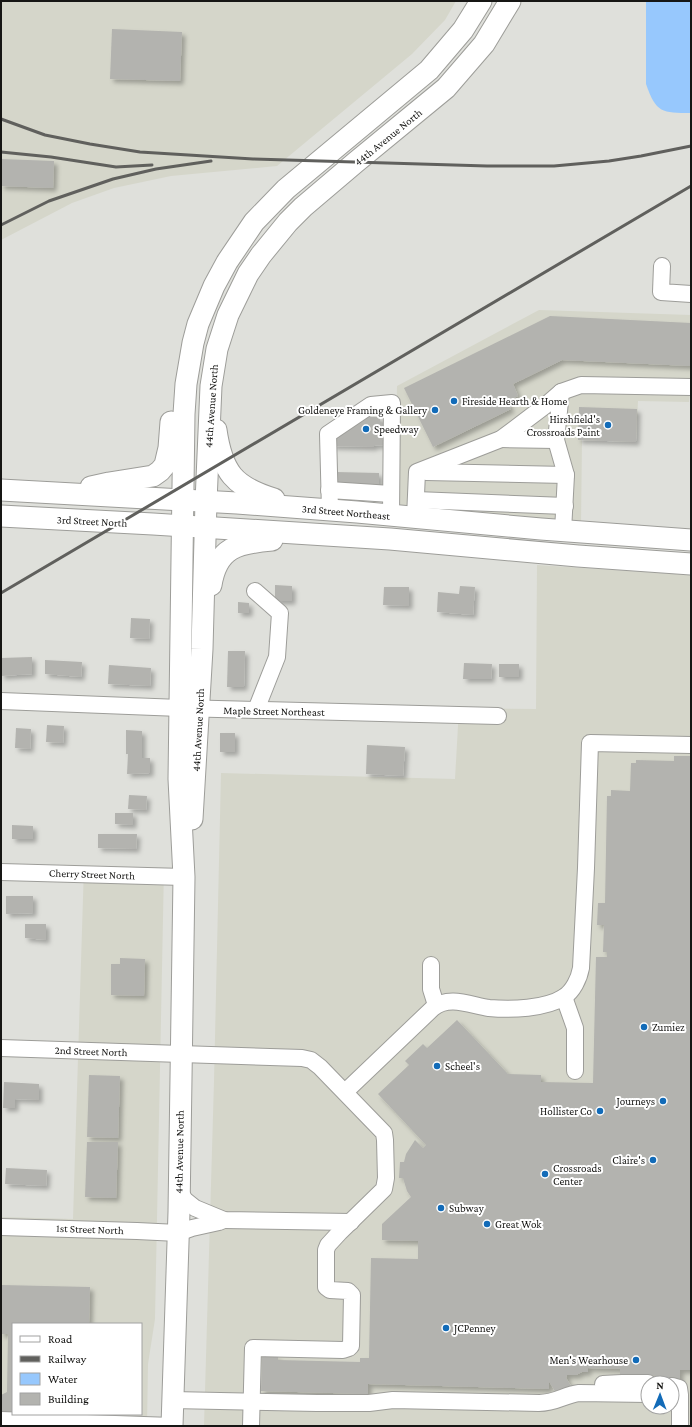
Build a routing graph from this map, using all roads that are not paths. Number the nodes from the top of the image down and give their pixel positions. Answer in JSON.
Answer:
{"nodes":[{"id":1,"x":481,"y":1,"type":"edge"},
{"id":2,"x":510,"y":1,"type":"edge"},
{"id":3,"x":662,"y":266,"type":"dead end"},
{"id":4,"x":691,"y":294,"type":"edge"},
{"id":5,"x":204,"y":310,"type":"junction"},
{"id":6,"x":214,"y":366,"type":"junction"},
{"id":7,"x":691,"y":387,"type":"edge"},
{"id":8,"x":561,"y":392,"type":"junction"},
{"id":9,"x":501,"y":439,"type":"junction"},
{"id":10,"x":556,"y":440,"type":"junction"},
{"id":11,"x":417,"y":472,"type":"junction"},
{"id":12,"x":566,"y":475,"type":"junction"},
{"id":13,"x":1,"y":490,"type":"edge"},
{"id":14,"x":67,"y":493,"type":"junction"},
{"id":15,"x":391,"y":494,"type":"junction"},
{"id":16,"x":182,"y":500,"type":"junction"},
{"id":17,"x":330,"y":500,"type":"junction"},
{"id":18,"x":206,"y":502,"type":"junction"},
{"id":19,"x":565,"y":506,"type":"junction"},
{"id":20,"x":416,"y":509,"type":"junction"},
{"id":21,"x":391,"y":515,"type":"junction"},
{"id":22,"x":1,"y":516,"type":"edge"},
{"id":23,"x":182,"y":525,"type":"junction"},
{"id":24,"x":205,"y":527,"type":"junction"},
{"id":25,"x":563,"y":531,"type":"junction"},
{"id":26,"x":376,"y":538,"type":"junction"},
{"id":27,"x":691,"y":540,"type":"edge"},
{"id":28,"x":691,"y":564,"type":"edge"},
{"id":29,"x":255,"y":591,"type":"dead end"},
{"id":30,"x":201,"y":671,"type":"junction"},
{"id":31,"x":1,"y":701,"type":"edge"},
{"id":32,"x":190,"y":709,"type":"junction"},
{"id":33,"x":256,"y":710,"type":"junction"},
{"id":34,"x":498,"y":716,"type":"dead end"},
{"id":35,"x":691,"y":745,"type":"edge"},
{"id":36,"x":1,"y":872,"type":"edge"},
{"id":37,"x":184,"y":877,"type":"junction"},
{"id":38,"x":431,"y":965,"type":"dead end"},
{"id":39,"x":564,"y":997,"type":"junction"},
{"id":40,"x":436,"y":1005,"type":"junction"},
{"id":41,"x":1,"y":1048,"type":"edge"},
{"id":42,"x":181,"y":1054,"type":"junction"},
{"id":43,"x":575,"y":1071,"type":"dead end"},
{"id":44,"x":345,"y":1092,"type":"junction"},
{"id":45,"x":179,"y":1191,"type":"junction"},
{"id":46,"x":224,"y":1220,"type":"junction"},
{"id":47,"x":351,"y":1222,"type":"junction"},
{"id":48,"x":1,"y":1227,"type":"edge"},
{"id":49,"x":178,"y":1233,"type":"junction"},
{"id":50,"x":640,"y":1383,"type":"edge"},
{"id":51,"x":586,"y":1393,"type":"junction"},
{"id":52,"x":640,"y":1394,"type":"edge"},
{"id":53,"x":172,"y":1400,"type":"junction"},
{"id":54,"x":251,"y":1402,"type":"junction"},
{"id":55,"x":680,"y":1415,"type":"edge"},
{"id":56,"x":1,"y":1420,"type":"edge"},
{"id":57,"x":17,"y":1423,"type":"edge"},
{"id":58,"x":172,"y":1426,"type":"edge"},
{"id":59,"x":251,"y":1426,"type":"edge"},
{"id":60,"x":680,"y":1426,"type":"edge"}],
"edges":[{"from":1,"to":5,"type":"main road","name":"44th Avenue North"},
{"from":2,"to":6,"type":"main road","name":"44th Avenue North"},
{"from":3,"to":4,"type":"street"},
{"from":5,"to":14,"type":"main road"},
{"from":5,"to":16,"type":"main road","name":"44th Avenue North"},
{"from":6,"to":17,"type":"main road"},
{"from":6,"to":18,"type":"main road","name":"44th Avenue North"},
{"from":7,"to":8,"type":"street"},
{"from":8,"to":9,"type":"street"},
{"from":8,"to":10,"type":"street"},
{"from":9,"to":10,"type":"street"},
{"from":9,"to":11,"type":"street"},
{"from":10,"to":12,"type":"street"},
{"from":11,"to":12,"type":"street"},
{"from":11,"to":20,"type":"street"},
{"from":12,"to":19,"type":"street"},
{"from":13,"to":14,"type":"main road","name":"3rd Street Northeast"},
{"from":14,"to":16,"type":"main road","name":"3rd Street Northeast"},
{"from":15,"to":17,"type":"street"},
{"from":15,"to":17,"type":"street"},
{"from":15,"to":21,"type":"street"},
{"from":16,"to":18,"type":"main road","name":"3rd Street Northeast"},
{"from":16,"to":23,"type":"main road","name":"44th Avenue North"},
{"from":17,"to":18,"type":"main road","name":"3rd Street Northeast"},
{"from":17,"to":21,"type":"main road","name":"3rd Street Northeast"},
{"from":18,"to":24,"type":"main road","name":"44th Avenue North"},
{"from":19,"to":20,"type":"street"},
{"from":19,"to":25,"type":"street"},
{"from":20,"to":21,"type":"main road","name":"3rd Street Northeast"},
{"from":20,"to":25,"type":"main road","name":"3rd Street Northeast"},
{"from":22,"to":23,"type":"main road","name":"3rd Street North"},
{"from":23,"to":24,"type":"main road"},
{"from":23,"to":32,"type":"main road","name":"44th Avenue North"},
{"from":24,"to":26,"type":"main road"},
{"from":24,"to":30,"type":"main road","name":"44th Avenue North"},
{"from":25,"to":27,"type":"main road","name":"3rd Street Northeast"},
{"from":26,"to":28,"type":"main road"},
{"from":26,"to":30,"type":"main road"},
{"from":29,"to":33,"type":"street"},
{"from":30,"to":32,"type":"main road","name":"44th Avenue North"},
{"from":31,"to":32,"type":"street","name":"Maple Street Northeast"},
{"from":32,"to":33,"type":"street","name":"Maple Street Northeast"},
{"from":32,"to":37,"type":"main road","name":"44th Avenue North"},
{"from":33,"to":34,"type":"street","name":"Maple Street Northeast"},
{"from":35,"to":39,"type":"street"},
{"from":36,"to":37,"type":"street","name":"Cherry Street North"},
{"from":37,"to":42,"type":"main road","name":"44th Avenue North"},
{"from":38,"to":40,"type":"street"},
{"from":39,"to":40,"type":"street"},
{"from":39,"to":43,"type":"street"},
{"from":40,"to":44,"type":"street"},
{"from":41,"to":42,"type":"street","name":"2nd Street North"},
{"from":42,"to":44,"type":"street","name":"2nd Street North"},
{"from":42,"to":45,"type":"main road","name":"44th Avenue North"},
{"from":44,"to":47,"type":"street","name":"2nd Street North"},
{"from":45,"to":46,"type":"street"},
{"from":45,"to":49,"type":"main road","name":"44th Avenue North"},
{"from":46,"to":47,"type":"street"},
{"from":46,"to":49,"type":"street"},
{"from":47,"to":54,"type":"street","name":"2nd Street North"},
{"from":48,"to":49,"type":"street","name":"1st Street North"},
{"from":49,"to":53,"type":"main road","name":"44th Avenue North"},
{"from":50,"to":51,"type":"street"},
{"from":51,"to":52,"type":"street"},
{"from":51,"to":54,"type":"street"},
{"from":53,"to":54,"type":"street"},
{"from":53,"to":58,"type":"main road","name":"44th Avenue North"},
{"from":54,"to":59,"type":"street"},
{"from":55,"to":60,"type":"street"},
{"from":56,"to":57,"type":"street"},
{"from":57,"to":58,"type":"street"}]}
